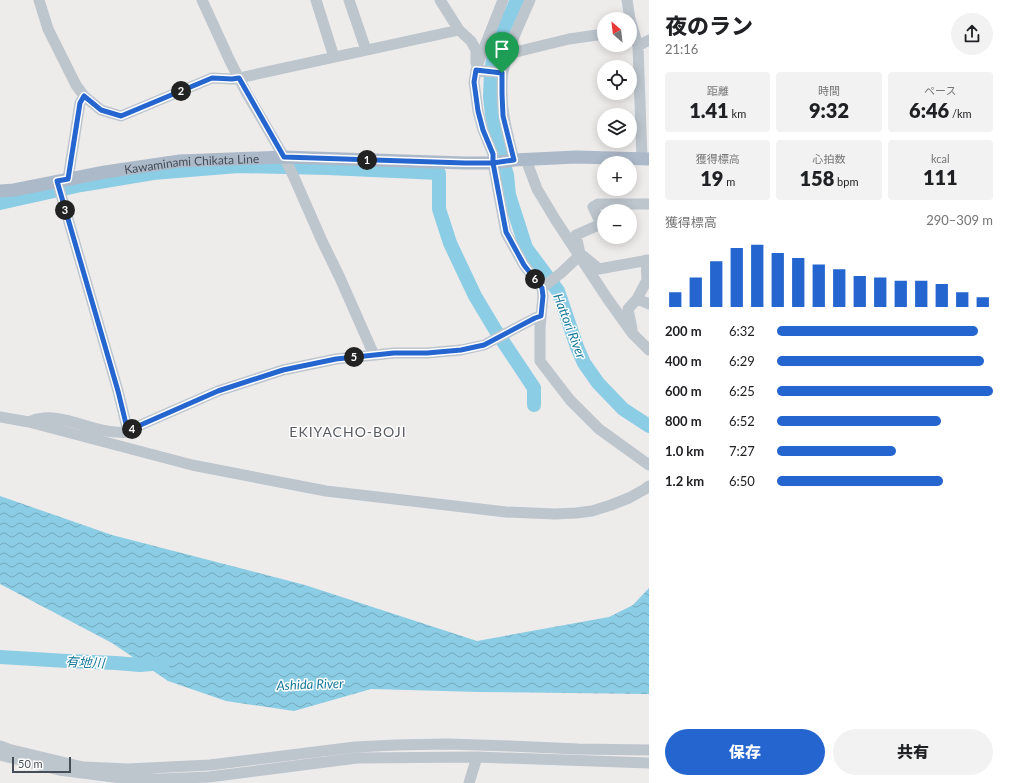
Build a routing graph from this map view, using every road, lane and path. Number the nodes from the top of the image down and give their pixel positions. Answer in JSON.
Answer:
{"nodes":[{"id":1,"x":39,"y":0,"type":"edge"},
{"id":2,"x":202,"y":0,"type":"edge"},
{"id":3,"x":316,"y":0,"type":"edge"},
{"id":4,"x":349,"y":0,"type":"edge"},
{"id":5,"x":440,"y":0,"type":"edge"},
{"id":6,"x":503,"y":0,"type":"edge"},
{"id":7,"x":530,"y":0,"type":"edge"},
{"id":8,"x":626,"y":0,"type":"edge"},
{"id":9,"x":628,"y":12,"type":"edge"},
{"id":10,"x":459,"y":30,"type":"junction"},
{"id":11,"x":597,"y":35,"type":"edge"},
{"id":12,"x":649,"y":40,"type":"edge"},
{"id":13,"x":637,"y":43,"type":"edge"},
{"id":14,"x":638,"y":46,"type":"junction"},
{"id":15,"x":366,"y":50,"type":"junction"},
{"id":16,"x":508,"y":54,"type":"junction"},
{"id":17,"x":334,"y":58,"type":"junction"},
{"id":18,"x":478,"y":69,"type":"junction"},
{"id":19,"x":501,"y":73,"type":"junction"},
{"id":20,"x":239,"y":78,"type":"junction"},
{"id":21,"x":84,"y":96,"type":"junction"},
{"id":22,"x":284,"y":157,"type":"junction"},
{"id":23,"x":528,"y":159,"type":"junction"},
{"id":24,"x":646,"y":159,"type":"edge"},
{"id":25,"x":513,"y":160,"type":"junction"},
{"id":26,"x":495,"y":162,"type":"junction"},
{"id":27,"x":62,"y":180,"type":"junction"},
{"id":28,"x":0,"y":191,"type":"edge"},
{"id":29,"x":649,"y":204,"type":"edge"},
{"id":30,"x":579,"y":255,"type":"junction"},
{"id":31,"x":648,"y":260,"type":"edge"},
{"id":32,"x":543,"y":287,"type":"junction"},
{"id":33,"x":637,"y":299,"type":"junction"},
{"id":34,"x":649,"y":304,"type":"edge"},
{"id":35,"x":541,"y":316,"type":"junction"},
{"id":36,"x":632,"y":333,"type":"junction"},
{"id":37,"x":649,"y":350,"type":"edge"},
{"id":38,"x":374,"y":355,"type":"junction"},
{"id":39,"x":0,"y":417,"type":"edge"},
{"id":40,"x":29,"y":422,"type":"junction"},
{"id":41,"x":128,"y":432,"type":"junction"},
{"id":42,"x":649,"y":465,"type":"edge"},
{"id":43,"x":649,"y":486,"type":"edge"},
{"id":44,"x":0,"y":746,"type":"edge"},
{"id":45,"x":553,"y":748,"type":"junction"},
{"id":46,"x":649,"y":750,"type":"edge"},
{"id":47,"x":0,"y":755,"type":"edge"},
{"id":48,"x":477,"y":757,"type":"junction"},
{"id":49,"x":489,"y":758,"type":"junction"},
{"id":50,"x":649,"y":763,"type":"edge"},
{"id":51,"x":209,"y":777,"type":"junction"},
{"id":52,"x":160,"y":778,"type":"junction"},
{"id":53,"x":176,"y":783,"type":"edge"},
{"id":54,"x":193,"y":783,"type":"edge"},
{"id":55,"x":469,"y":783,"type":"edge"}],
"edges":[{"from":1,"to":21,"type":"street"},
{"from":2,"to":20,"type":"street"},
{"from":3,"to":17,"type":"street"},
{"from":4,"to":15,"type":"street"},
{"from":5,"to":10,"type":"street"},
{"from":6,"to":18,"type":"street"},
{"from":7,"to":16,"type":"street"},
{"from":8,"to":9,"type":"street"},
{"from":10,"to":15,"type":"street"},
{"from":10,"to":18,"type":"street"},
{"from":11,"to":16,"type":"street"},
{"from":12,"to":14,"type":"street"},
{"from":13,"to":14,"type":"street"},
{"from":14,"to":24,"type":"street"},
{"from":15,"to":17,"type":"street"},
{"from":16,"to":19,"type":"street"},
{"from":17,"to":20,"type":"street"},
{"from":18,"to":19,"type":"street"},
{"from":18,"to":26,"type":"street"},
{"from":19,"to":25,"type":"street"},
{"from":20,"to":21,"type":"street"},
{"from":20,"to":22,"type":"street"},
{"from":21,"to":27,"type":"street"},
{"from":22,"to":26,"type":"main road","name":"Kawaminami Chikata Line"},
{"from":22,"to":27,"type":"main road","name":"Kawaminami Chikata Line"},
{"from":22,"to":38,"type":"street"},
{"from":23,"to":24,"type":"main road","name":"Kawaminami Chikata Line"},
{"from":23,"to":25,"type":"main road","name":"Kawaminami Chikata Line"},
{"from":23,"to":30,"type":"street"},
{"from":25,"to":26,"type":"main road","name":"Kawaminami Chikata Line"},
{"from":26,"to":32,"type":"street"},
{"from":27,"to":28,"type":"main road","name":"Kawaminami Chikata Line"},
{"from":27,"to":41,"type":"street"},
{"from":29,"to":30,"type":"street"},
{"from":30,"to":31,"type":"street"},
{"from":30,"to":32,"type":"street"},
{"from":30,"to":36,"type":"street"},
{"from":31,"to":33,"type":"street"},
{"from":32,"to":35,"type":"street"},
{"from":33,"to":34,"type":"street"},
{"from":33,"to":36,"type":"street"},
{"from":35,"to":38,"type":"street"},
{"from":35,"to":42,"type":"street"},
{"from":36,"to":37,"type":"street"},
{"from":38,"to":41,"type":"street"},
{"from":39,"to":40,"type":"street"},
{"from":40,"to":41,"type":"street"},
{"from":40,"to":43,"type":"street"},
{"from":44,"to":45,"type":"street"},
{"from":45,"to":46,"type":"street"},
{"from":45,"to":49,"type":"street"},
{"from":47,"to":52,"type":"street"},
{"from":48,"to":49,"type":"street"},
{"from":48,"to":51,"type":"street"},
{"from":48,"to":55,"type":"street"},
{"from":49,"to":50,"type":"street"},
{"from":51,"to":52,"type":"street"},
{"from":51,"to":54,"type":"street"},
{"from":52,"to":53,"type":"street"}]}
